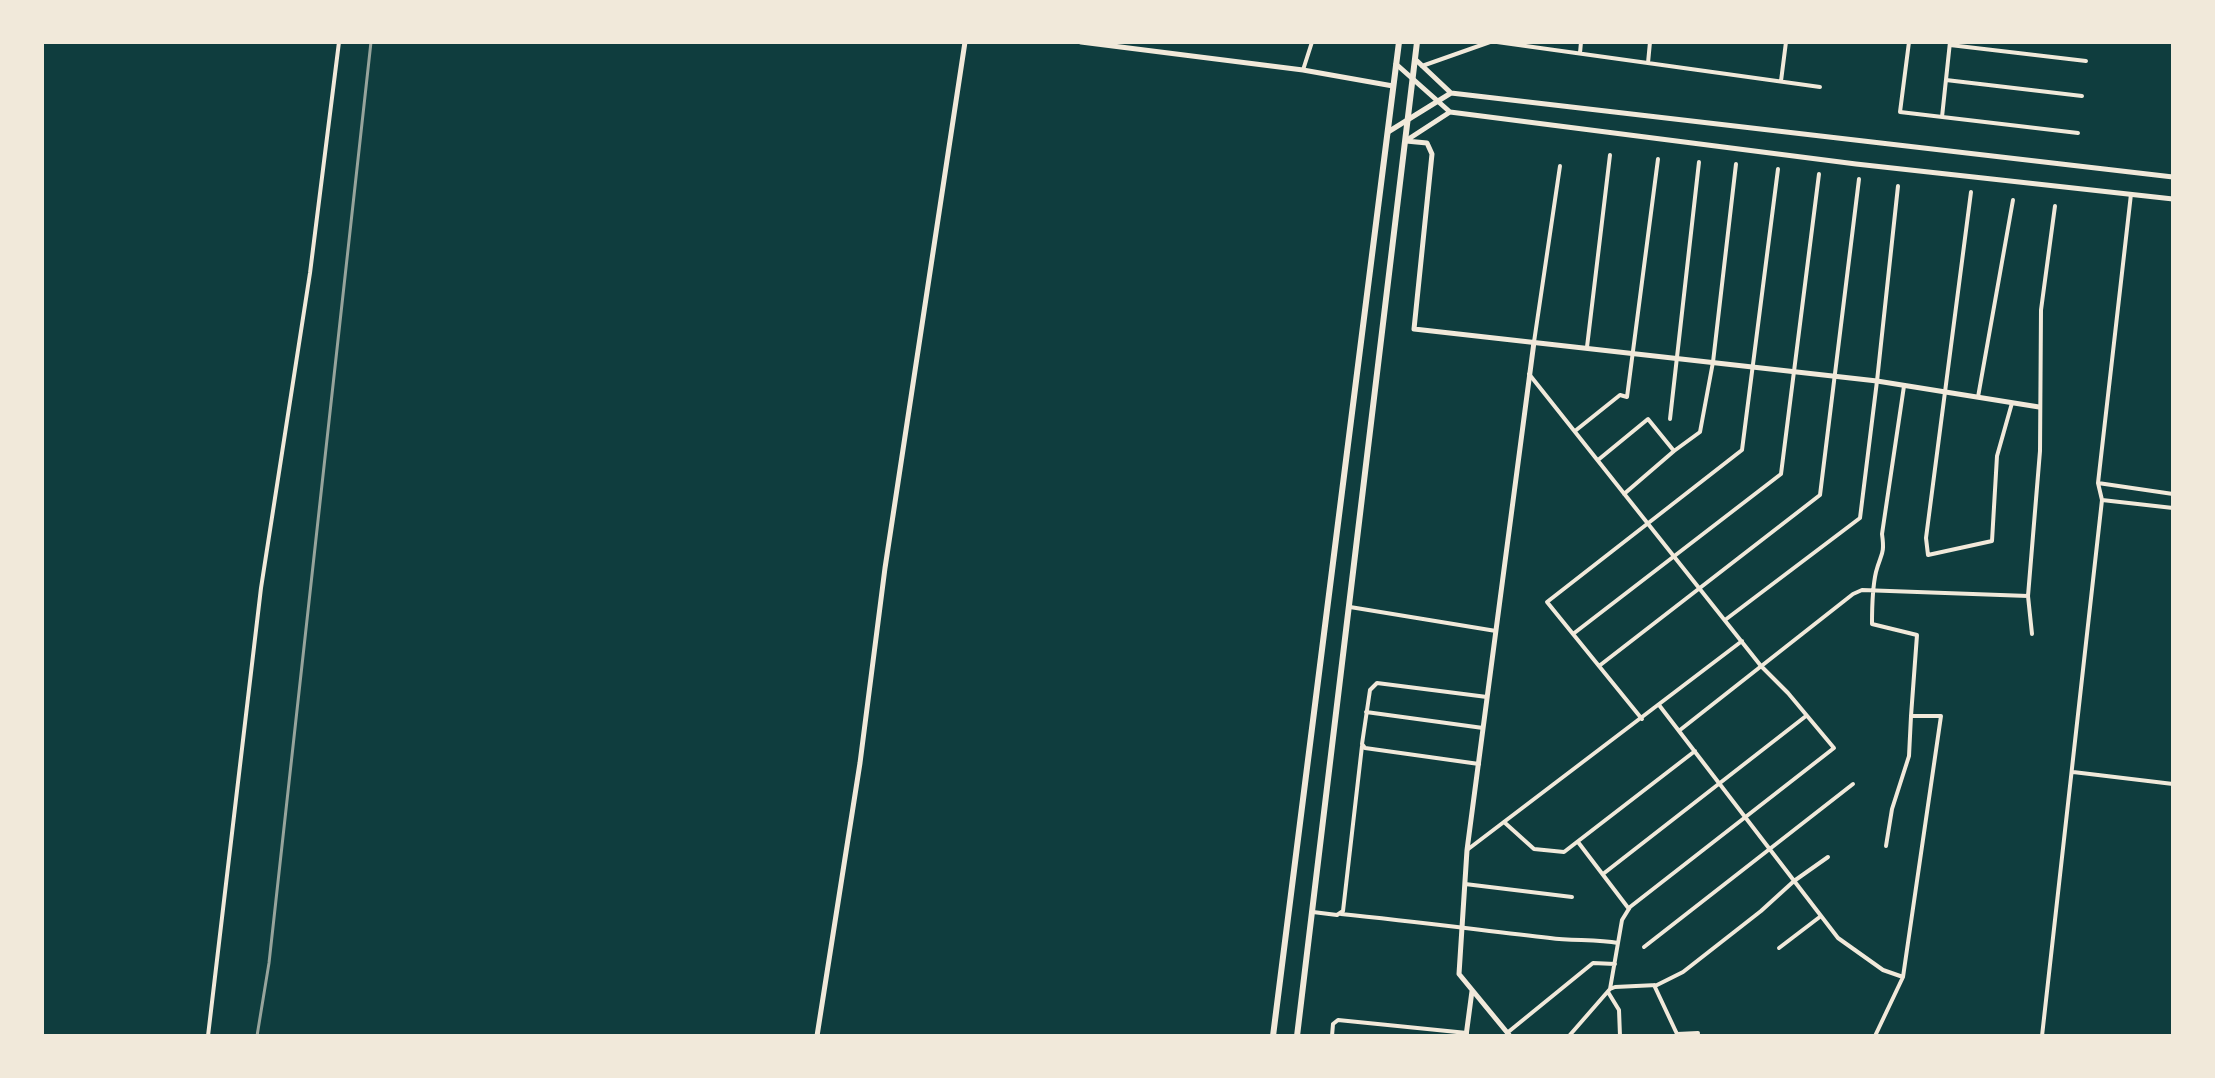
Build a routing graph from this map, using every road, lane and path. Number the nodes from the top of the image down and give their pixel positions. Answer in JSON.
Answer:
{"nodes":[{"id":1,"x":339,"y":42,"type":"edge"},
{"id":2,"x":965,"y":42,"type":"edge"},
{"id":3,"x":1081,"y":42,"type":"edge"},
{"id":4,"x":1312,"y":42,"type":"edge"},
{"id":5,"x":1399,"y":42,"type":"edge"},
{"id":6,"x":1417,"y":42,"type":"edge"},
{"id":7,"x":1472,"y":42,"type":"edge"},
{"id":8,"x":1581,"y":42,"type":"edge"},
{"id":9,"x":1650,"y":42,"type":"edge"},
{"id":10,"x":1786,"y":42,"type":"edge"},
{"id":11,"x":1909,"y":42,"type":"edge"},
{"id":12,"x":1095,"y":43,"type":"edge"},
{"id":13,"x":1950,"y":44,"type":"edge"},
{"id":14,"x":1471,"y":50,"type":"junction"},
{"id":15,"x":1580,"y":53,"type":"junction"},
{"id":16,"x":1415,"y":59,"type":"junction"},
{"id":17,"x":2086,"y":61,"type":"dead end"},
{"id":18,"x":1648,"y":63,"type":"junction"},
{"id":19,"x":1396,"y":64,"type":"junction"},
{"id":20,"x":1422,"y":66,"type":"junction"},
{"id":21,"x":1303,"y":70,"type":"junction"},
{"id":22,"x":1413,"y":79,"type":"junction"},
{"id":23,"x":1946,"y":80,"type":"junction"},
{"id":24,"x":1781,"y":81,"type":"junction"},
{"id":25,"x":1393,"y":86,"type":"junction"},
{"id":26,"x":1820,"y":87,"type":"dead end"},
{"id":27,"x":1451,"y":93,"type":"junction"},
{"id":28,"x":2082,"y":96,"type":"dead end"},
{"id":29,"x":1438,"y":102,"type":"junction"},
{"id":30,"x":1450,"y":112,"type":"junction"},
{"id":31,"x":1942,"y":117,"type":"junction"},
{"id":32,"x":1408,"y":119,"type":"junction"},
{"id":33,"x":1387,"y":133,"type":"junction"},
{"id":34,"x":2078,"y":133,"type":"dead end"},
{"id":35,"x":1406,"y":141,"type":"junction"},
{"id":36,"x":1610,"y":155,"type":"dead end"},
{"id":37,"x":1658,"y":159,"type":"dead end"},
{"id":38,"x":1699,"y":162,"type":"dead end"},
{"id":39,"x":1736,"y":164,"type":"dead end"},
{"id":40,"x":1560,"y":166,"type":"dead end"},
{"id":41,"x":1778,"y":169,"type":"dead end"},
{"id":42,"x":1819,"y":174,"type":"dead end"},
{"id":43,"x":2173,"y":177,"type":"edge"},
{"id":44,"x":1859,"y":179,"type":"dead end"},
{"id":45,"x":1898,"y":186,"type":"dead end"},
{"id":46,"x":1971,"y":192,"type":"dead end"},
{"id":47,"x":2131,"y":194,"type":"junction"},
{"id":48,"x":2173,"y":199,"type":"edge"},
{"id":49,"x":2013,"y":200,"type":"dead end"},
{"id":50,"x":2055,"y":206,"type":"dead end"},
{"id":51,"x":1534,"y":342,"type":"junction"},
{"id":52,"x":1587,"y":347,"type":"junction"},
{"id":53,"x":1632,"y":352,"type":"junction"},
{"id":54,"x":1676,"y":358,"type":"junction"},
{"id":55,"x":1713,"y":362,"type":"junction"},
{"id":56,"x":1752,"y":366,"type":"junction"},
{"id":57,"x":1794,"y":371,"type":"junction"},
{"id":58,"x":1529,"y":374,"type":"junction"},
{"id":59,"x":1834,"y":376,"type":"junction"},
{"id":60,"x":1877,"y":381,"type":"junction"},
{"id":61,"x":1904,"y":385,"type":"junction"},
{"id":62,"x":1944,"y":391,"type":"junction"},
{"id":63,"x":1978,"y":397,"type":"junction"},
{"id":64,"x":2012,"y":403,"type":"junction"},
{"id":65,"x":2039,"y":407,"type":"junction"},
{"id":66,"x":1670,"y":419,"type":"dead end"},
{"id":67,"x":1575,"y":431,"type":"junction"},
{"id":68,"x":1674,"y":451,"type":"junction"},
{"id":69,"x":1598,"y":460,"type":"junction"},
{"id":70,"x":2098,"y":483,"type":"junction"},
{"id":71,"x":1624,"y":494,"type":"junction"},
{"id":72,"x":2173,"y":494,"type":"edge"},
{"id":73,"x":2102,"y":500,"type":"junction"},
{"id":74,"x":2173,"y":508,"type":"edge"},
{"id":75,"x":1647,"y":523,"type":"junction"},
{"id":76,"x":1674,"y":556,"type":"junction"},
{"id":77,"x":1699,"y":588,"type":"junction"},
{"id":78,"x":1873,"y":590,"type":"junction"},
{"id":79,"x":2028,"y":596,"type":"junction"},
{"id":80,"x":1350,"y":607,"type":"junction"},
{"id":81,"x":1725,"y":620,"type":"junction"},
{"id":82,"x":1496,"y":631,"type":"junction"},
{"id":83,"x":1573,"y":634,"type":"junction"},
{"id":84,"x":2032,"y":634,"type":"dead end"},
{"id":85,"x":1742,"y":641,"type":"junction"},
{"id":86,"x":1599,"y":666,"type":"junction"},
{"id":87,"x":1761,"y":666,"type":"junction"},
{"id":88,"x":1487,"y":697,"type":"junction"},
{"id":89,"x":1659,"y":705,"type":"junction"},
{"id":90,"x":1366,"y":712,"type":"junction"},
{"id":91,"x":1806,"y":716,"type":"junction"},
{"id":92,"x":1911,"y":716,"type":"junction"},
{"id":93,"x":1642,"y":719,"type":"junction"},
{"id":94,"x":1483,"y":728,"type":"junction"},
{"id":95,"x":1680,"y":730,"type":"junction"},
{"id":96,"x":1362,"y":746,"type":"junction"},
{"id":97,"x":1695,"y":751,"type":"junction"},
{"id":98,"x":1479,"y":764,"type":"junction"},
{"id":99,"x":2073,"y":772,"type":"junction"},
{"id":100,"x":1720,"y":784,"type":"junction"},
{"id":101,"x":1853,"y":784,"type":"dead end"},
{"id":102,"x":2173,"y":784,"type":"edge"},
{"id":103,"x":1745,"y":816,"type":"junction"},
{"id":104,"x":1504,"y":822,"type":"junction"},
{"id":105,"x":1578,"y":842,"type":"junction"},
{"id":106,"x":1886,"y":846,"type":"dead end"},
{"id":107,"x":1770,"y":849,"type":"junction"},
{"id":108,"x":1467,"y":850,"type":"junction"},
{"id":109,"x":1828,"y":857,"type":"dead end"},
{"id":110,"x":1603,"y":874,"type":"junction"},
{"id":111,"x":1794,"y":881,"type":"junction"},
{"id":112,"x":1465,"y":884,"type":"junction"},
{"id":113,"x":1572,"y":897,"type":"dead end"},
{"id":114,"x":1629,"y":909,"type":"junction"},
{"id":115,"x":1312,"y":912,"type":"junction"},
{"id":116,"x":1341,"y":914,"type":"junction"},
{"id":117,"x":1821,"y":916,"type":"junction"},
{"id":118,"x":1462,"y":926,"type":"junction"},
{"id":119,"x":1618,"y":943,"type":"junction"},
{"id":120,"x":1644,"y":947,"type":"dead end"},
{"id":121,"x":1779,"y":948,"type":"dead end"},
{"id":122,"x":1615,"y":964,"type":"junction"},
{"id":123,"x":1903,"y":977,"type":"junction"},
{"id":124,"x":1654,"y":985,"type":"junction"},
{"id":125,"x":1472,"y":990,"type":"junction"},
{"id":126,"x":1609,"y":990,"type":"junction"},
{"id":127,"x":1466,"y":1034,"type":"edge"},
{"id":128,"x":1509,"y":1034,"type":"edge"},
{"id":129,"x":208,"y":1036,"type":"edge"},
{"id":130,"x":817,"y":1036,"type":"edge"},
{"id":131,"x":1274,"y":1036,"type":"edge"},
{"id":132,"x":1297,"y":1036,"type":"edge"},
{"id":133,"x":1332,"y":1036,"type":"edge"},
{"id":134,"x":1569,"y":1036,"type":"edge"},
{"id":135,"x":1620,"y":1036,"type":"edge"},
{"id":136,"x":1697,"y":1036,"type":"edge"},
{"id":137,"x":1875,"y":1036,"type":"edge"},
{"id":138,"x":2042,"y":1036,"type":"edge"}],
"edges":[{"from":1,"to":129,"type":"street"},
{"from":2,"to":130,"type":"street"},
{"from":3,"to":12,"type":"street"},
{"from":4,"to":21,"type":"street"},
{"from":5,"to":19,"type":"main road"},
{"from":6,"to":16,"type":"main road"},
{"from":7,"to":14,"type":"street"},
{"from":8,"to":15,"type":"street"},
{"from":9,"to":18,"type":"street"},
{"from":10,"to":24,"type":"street"},
{"from":11,"to":31,"type":"street"},
{"from":12,"to":21,"type":"street"},
{"from":13,"to":17,"type":"street"},
{"from":13,"to":23,"type":"street"},
{"from":14,"to":15,"type":"street"},
{"from":14,"to":20,"type":"street"},
{"from":15,"to":18,"type":"street"},
{"from":16,"to":20,"type":"street"},
{"from":16,"to":22,"type":"main road"},
{"from":18,"to":24,"type":"street"},
{"from":19,"to":22,"type":"street"},
{"from":19,"to":25,"type":"main road"},
{"from":20,"to":27,"type":"street"},
{"from":21,"to":25,"type":"street"},
{"from":22,"to":29,"type":"street"},
{"from":22,"to":32,"type":"main road"},
{"from":23,"to":28,"type":"street"},
{"from":23,"to":31,"type":"street"},
{"from":24,"to":26,"type":"street"},
{"from":25,"to":33,"type":"main road"},
{"from":27,"to":29,"type":"street"},
{"from":27,"to":43,"type":"street"},
{"from":29,"to":30,"type":"street"},
{"from":29,"to":32,"type":"street"},
{"from":30,"to":35,"type":"street"},
{"from":30,"to":47,"type":"street"},
{"from":31,"to":34,"type":"street"},
{"from":32,"to":33,"type":"street"},
{"from":32,"to":35,"type":"main road"},
{"from":33,"to":131,"type":"main road"},
{"from":35,"to":51,"type":"street"},
{"from":35,"to":80,"type":"main road"},
{"from":36,"to":52,"type":"street"},
{"from":37,"to":53,"type":"street"},
{"from":38,"to":54,"type":"street"},
{"from":39,"to":55,"type":"street"},
{"from":40,"to":51,"type":"street"},
{"from":41,"to":56,"type":"street"},
{"from":42,"to":57,"type":"street"},
{"from":44,"to":59,"type":"street"},
{"from":45,"to":60,"type":"street"},
{"from":46,"to":62,"type":"street"},
{"from":47,"to":48,"type":"street"},
{"from":47,"to":70,"type":"street"},
{"from":49,"to":63,"type":"street"},
{"from":50,"to":65,"type":"street"},
{"from":51,"to":52,"type":"street"},
{"from":51,"to":58,"type":"street"},
{"from":52,"to":53,"type":"street"},
{"from":53,"to":54,"type":"street"},
{"from":53,"to":67,"type":"street"},
{"from":54,"to":55,"type":"street"},
{"from":54,"to":66,"type":"street"},
{"from":55,"to":56,"type":"street"},
{"from":55,"to":68,"type":"street"},
{"from":56,"to":57,"type":"street"},
{"from":56,"to":75,"type":"street"},
{"from":57,"to":59,"type":"street"},
{"from":57,"to":76,"type":"street"},
{"from":58,"to":67,"type":"street"},
{"from":58,"to":82,"type":"street"},
{"from":59,"to":60,"type":"street"},
{"from":59,"to":77,"type":"street"},
{"from":60,"to":61,"type":"street"},
{"from":60,"to":81,"type":"street"},
{"from":61,"to":62,"type":"street"},
{"from":61,"to":78,"type":"street"},
{"from":62,"to":63,"type":"street"},
{"from":62,"to":64,"type":"street"},
{"from":63,"to":64,"type":"street"},
{"from":64,"to":65,"type":"street"},
{"from":65,"to":79,"type":"street"},
{"from":67,"to":69,"type":"street"},
{"from":68,"to":69,"type":"street"},
{"from":68,"to":71,"type":"street"},
{"from":69,"to":71,"type":"street"},
{"from":70,"to":72,"type":"street"},
{"from":70,"to":73,"type":"street"},
{"from":71,"to":75,"type":"street"},
{"from":73,"to":74,"type":"street"},
{"from":73,"to":99,"type":"street"},
{"from":75,"to":76,"type":"street"},
{"from":75,"to":83,"type":"street"},
{"from":76,"to":77,"type":"street"},
{"from":76,"to":83,"type":"street"},
{"from":77,"to":81,"type":"street"},
{"from":77,"to":86,"type":"street"},
{"from":78,"to":79,"type":"street"},
{"from":78,"to":87,"type":"street"},
{"from":78,"to":92,"type":"street"},
{"from":79,"to":84,"type":"street"},
{"from":80,"to":82,"type":"street"},
{"from":80,"to":115,"type":"main road"},
{"from":81,"to":85,"type":"street"},
{"from":82,"to":88,"type":"street"},
{"from":83,"to":86,"type":"street"},
{"from":85,"to":87,"type":"street"},
{"from":85,"to":89,"type":"street"},
{"from":86,"to":93,"type":"street"},
{"from":87,"to":91,"type":"street"},
{"from":87,"to":95,"type":"street"},
{"from":88,"to":90,"type":"street"},
{"from":88,"to":94,"type":"street"},
{"from":89,"to":93,"type":"street"},
{"from":89,"to":95,"type":"street"},
{"from":90,"to":94,"type":"street"},
{"from":90,"to":96,"type":"street"},
{"from":91,"to":100,"type":"street"},
{"from":91,"to":103,"type":"street"},
{"from":92,"to":106,"type":"street"},
{"from":92,"to":123,"type":"street"},
{"from":93,"to":104,"type":"street"},
{"from":94,"to":98,"type":"street"},
{"from":95,"to":97,"type":"street"},
{"from":96,"to":98,"type":"street"},
{"from":96,"to":116,"type":"street"},
{"from":97,"to":100,"type":"street"},
{"from":97,"to":105,"type":"street"},
{"from":98,"to":108,"type":"street"},
{"from":99,"to":102,"type":"street"},
{"from":99,"to":138,"type":"street"},
{"from":100,"to":103,"type":"street"},
{"from":100,"to":110,"type":"street"},
{"from":101,"to":107,"type":"street"},
{"from":103,"to":107,"type":"street"},
{"from":103,"to":114,"type":"street"},
{"from":104,"to":105,"type":"street"},
{"from":104,"to":108,"type":"street"},
{"from":105,"to":110,"type":"street"},
{"from":107,"to":111,"type":"street"},
{"from":107,"to":120,"type":"street"},
{"from":108,"to":112,"type":"street"},
{"from":109,"to":111,"type":"street"},
{"from":110,"to":114,"type":"street"},
{"from":111,"to":117,"type":"street"},
{"from":111,"to":124,"type":"street"},
{"from":112,"to":113,"type":"street"},
{"from":112,"to":118,"type":"street"},
{"from":114,"to":119,"type":"street"},
{"from":115,"to":116,"type":"street"},
{"from":115,"to":132,"type":"main road"},
{"from":116,"to":118,"type":"street"},
{"from":117,"to":121,"type":"street"},
{"from":117,"to":123,"type":"street"},
{"from":118,"to":119,"type":"street"},
{"from":118,"to":125,"type":"street"},
{"from":119,"to":122,"type":"street"},
{"from":122,"to":126,"type":"street"},
{"from":122,"to":128,"type":"street"},
{"from":123,"to":137,"type":"street"},
{"from":124,"to":126,"type":"street"},
{"from":124,"to":136,"type":"street"},
{"from":125,"to":127,"type":"street"},
{"from":125,"to":128,"type":"street"},
{"from":126,"to":134,"type":"street"},
{"from":126,"to":135,"type":"street"},
{"from":127,"to":133,"type":"street"}]}
